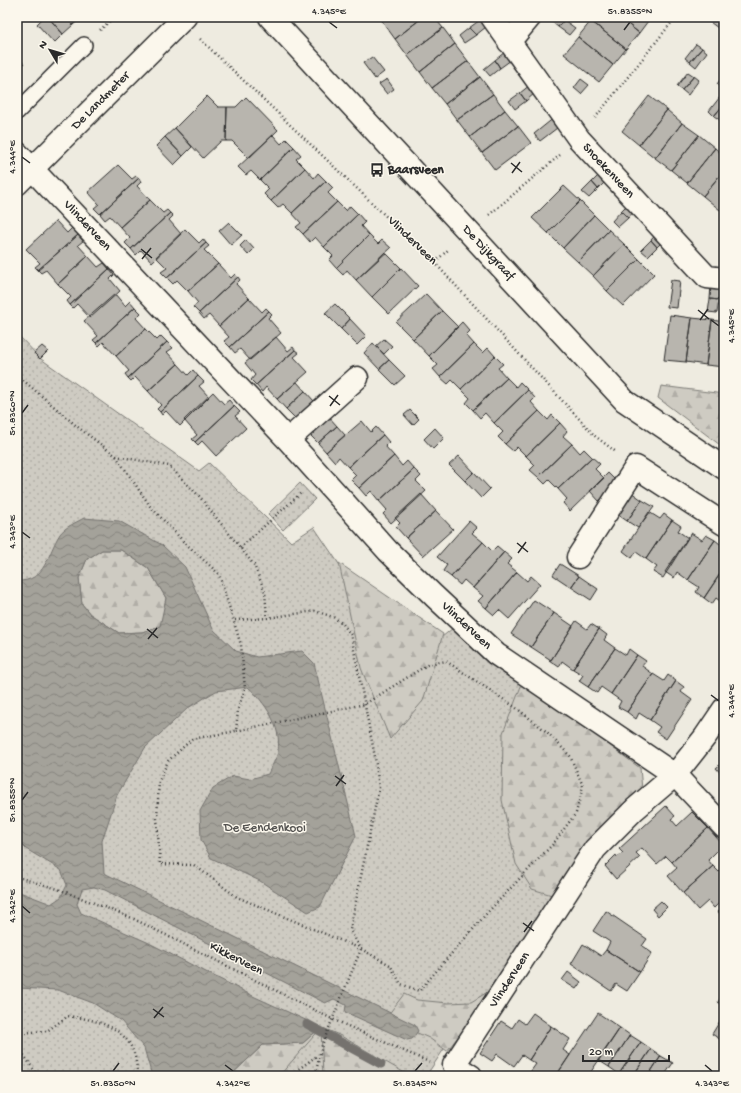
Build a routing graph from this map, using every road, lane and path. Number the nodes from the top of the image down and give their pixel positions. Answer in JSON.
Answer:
{"nodes":[{"id":1,"x":270,"y":17,"type":"edge"},
{"id":2,"x":492,"y":17,"type":"edge"},
{"id":3,"x":530,"y":17,"type":"edge"},
{"id":4,"x":183,"y":19,"type":"edge"},
{"id":5,"x":509,"y":42,"type":"junction"},
{"id":6,"x":84,"y":45,"type":"dead end"},
{"id":7,"x":17,"y":112,"type":"edge"},
{"id":8,"x":17,"y":153,"type":"edge"},
{"id":9,"x":33,"y":169,"type":"junction"},
{"id":10,"x":17,"y":184,"type":"edge"},
{"id":11,"x":724,"y":279,"type":"edge"},
{"id":12,"x":17,"y":376,"type":"edge"},
{"id":13,"x":357,"y":378,"type":"dead end"},
{"id":14,"x":288,"y":440,"type":"junction"},
{"id":15,"x":116,"y":456,"type":"junction"},
{"id":16,"x":636,"y":466,"type":"junction"},
{"id":17,"x":724,"y":468,"type":"edge"},
{"id":18,"x":320,"y":476,"type":"junction"},
{"id":19,"x":724,"y":524,"type":"edge"},
{"id":20,"x":240,"y":548,"type":"junction"},
{"id":21,"x":578,"y":557,"type":"dead end"},
{"id":22,"x":267,"y":618,"type":"junction"},
{"id":23,"x":234,"y":620,"type":"junction"},
{"id":24,"x":365,"y":704,"type":"junction"},
{"id":25,"x":724,"y":709,"type":"edge"},
{"id":26,"x":236,"y":731,"type":"junction"},
{"id":27,"x":675,"y":775,"type":"junction"},
{"id":28,"x":724,"y":827,"type":"edge"},
{"id":29,"x":17,"y":877,"type":"edge"},
{"id":30,"x":361,"y":949,"type":"junction"},
{"id":31,"x":332,"y":1019,"type":"junction"},
{"id":32,"x":17,"y":1033,"type":"edge"},
{"id":33,"x":17,"y":1045,"type":"edge"},
{"id":34,"x":318,"y":1055,"type":"junction"},
{"id":35,"x":436,"y":1065,"type":"dead end"},
{"id":36,"x":38,"y":1076,"type":"edge"},
{"id":37,"x":137,"y":1076,"type":"edge"},
{"id":38,"x":289,"y":1076,"type":"edge"},
{"id":39,"x":315,"y":1076,"type":"edge"},
{"id":40,"x":471,"y":1076,"type":"edge"}],
"edges":[{"from":1,"to":17,"type":"street","name":"De Dijkgraaf"},
{"from":2,"to":5,"type":"street","name":"Snoekenveen"},
{"from":3,"to":5,"type":"street"},
{"from":4,"to":9,"type":"street","name":"De Landmeter"},
{"from":4,"to":16,"type":"path","name":"Vlinderveen"},
{"from":5,"to":11,"type":"street","name":"Snoekenveen"},
{"from":6,"to":7,"type":"lane"},
{"from":8,"to":9,"type":"street","name":"Vlinderveen"},
{"from":9,"to":10,"type":"street","name":"De Landmeter"},
{"from":9,"to":14,"type":"street","name":"Vlinderveen"},
{"from":12,"to":15,"type":"path"},
{"from":13,"to":14,"type":"street"},
{"from":14,"to":18,"type":"street","name":"Vlinderveen"},
{"from":15,"to":20,"type":"path"},
{"from":15,"to":23,"type":"path"},
{"from":16,"to":19,"type":"street"},
{"from":16,"to":21,"type":"street"},
{"from":18,"to":20,"type":"path"},
{"from":18,"to":27,"type":"street","name":"Vlinderveen"},
{"from":20,"to":22,"type":"path"},
{"from":22,"to":23,"type":"path"},
{"from":22,"to":24,"type":"path"},
{"from":23,"to":26,"type":"path"},
{"from":24,"to":26,"type":"path"},
{"from":24,"to":30,"type":"path"},
{"from":24,"to":30,"type":"path"},
{"from":25,"to":27,"type":"street","name":"Vlinderveen"},
{"from":26,"to":30,"type":"path"},
{"from":27,"to":28,"type":"street","name":"Vlinderveen"},
{"from":27,"to":40,"type":"street","name":"Vlinderveen"},
{"from":29,"to":31,"type":"path","name":"Kikkerveen"},
{"from":30,"to":31,"type":"path"},
{"from":31,"to":34,"type":"path"},
{"from":31,"to":35,"type":"path","name":"Kikkerveen"},
{"from":32,"to":37,"type":"path"},
{"from":33,"to":36,"type":"path"},
{"from":34,"to":38,"type":"path"},
{"from":34,"to":39,"type":"path"}]}
